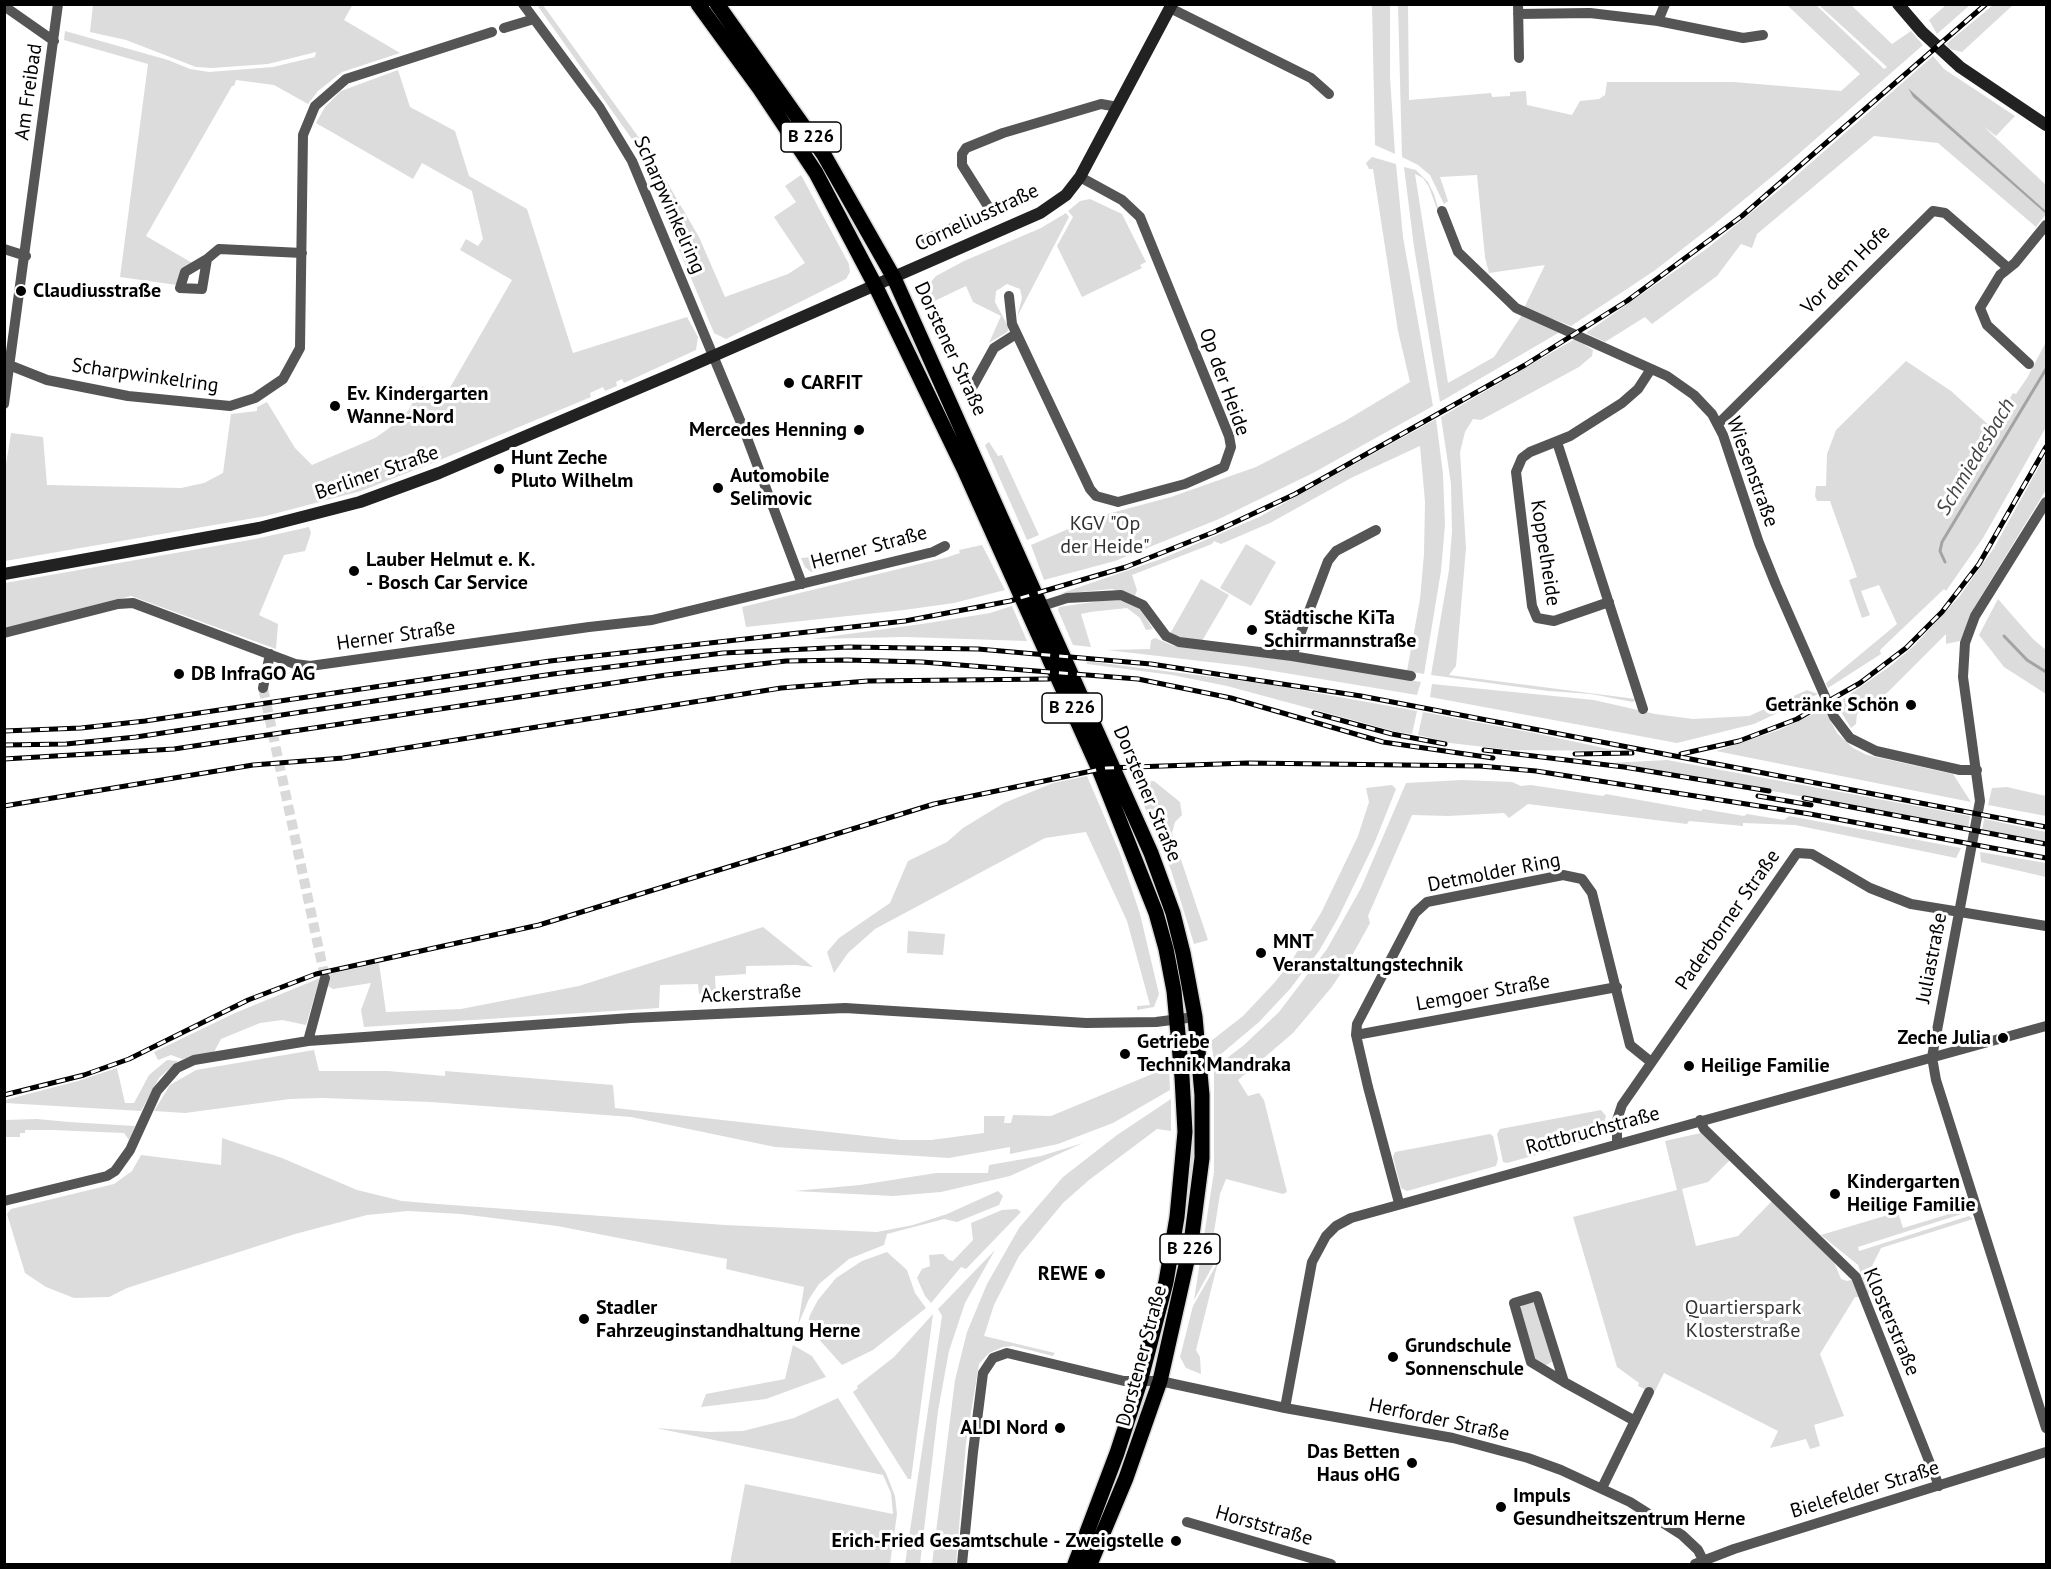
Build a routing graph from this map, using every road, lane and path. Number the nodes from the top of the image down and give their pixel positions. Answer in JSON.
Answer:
{"nodes":[{"id":1,"x":58,"y":4,"type":"edge"},
{"id":2,"x":523,"y":4,"type":"edge"},
{"id":3,"x":698,"y":4,"type":"edge"},
{"id":4,"x":717,"y":4,"type":"edge"},
{"id":5,"x":1665,"y":4,"type":"edge"},
{"id":6,"x":1898,"y":4,"type":"edge"},
{"id":7,"x":4,"y":6,"type":"edge"},
{"id":8,"x":1171,"y":6,"type":"edge"},
{"id":9,"x":1518,"y":9,"type":"edge"},
{"id":10,"x":534,"y":19,"type":"junction"},
{"id":11,"x":1658,"y":21,"type":"junction"},
{"id":12,"x":504,"y":28,"type":"dead end"},
{"id":13,"x":492,"y":32,"type":"dead end"},
{"id":14,"x":1763,"y":35,"type":"dead end"},
{"id":15,"x":54,"y":41,"type":"junction"},
{"id":16,"x":1520,"y":58,"type":"dead end"},
{"id":17,"x":1329,"y":94,"type":"dead end"},
{"id":18,"x":1118,"y":108,"type":"junction"},
{"id":19,"x":2046,"y":124,"type":"edge"},
{"id":20,"x":1080,"y":177,"type":"junction"},
{"id":21,"x":1018,"y":200,"type":"dead end"},
{"id":22,"x":991,"y":211,"type":"junction"},
{"id":23,"x":1442,"y":211,"type":"dead end"},
{"id":24,"x":2046,"y":225,"type":"edge"},
{"id":25,"x":926,"y":239,"type":"dead end"},
{"id":26,"x":4,"y":249,"type":"edge"},
{"id":27,"x":302,"y":253,"type":"junction"},
{"id":28,"x":26,"y":256,"type":"junction"},
{"id":29,"x":207,"y":260,"type":"dead end"},
{"id":30,"x":2007,"y":267,"type":"junction"},
{"id":31,"x":894,"y":278,"type":"junction"},
{"id":32,"x":875,"y":285,"type":"junction"},
{"id":33,"x":1009,"y":296,"type":"dead end"},
{"id":34,"x":1016,"y":334,"type":"junction"},
{"id":35,"x":715,"y":356,"type":"junction"},
{"id":36,"x":7,"y":364,"type":"edge"},
{"id":37,"x":2029,"y":364,"type":"dead end"},
{"id":38,"x":1651,"y":369,"type":"junction"},
{"id":39,"x":973,"y":386,"type":"dead end"},
{"id":40,"x":4,"y":404,"type":"edge"},
{"id":41,"x":1719,"y":423,"type":"junction"},
{"id":42,"x":1557,"y":442,"type":"junction"},
{"id":43,"x":2046,"y":502,"type":"edge"},
{"id":44,"x":1376,"y":530,"type":"dead end"},
{"id":45,"x":945,"y":546,"type":"dead end"},
{"id":46,"x":4,"y":574,"type":"edge"},
{"id":47,"x":802,"y":584,"type":"junction"},
{"id":48,"x":1609,"y":602,"type":"junction"},
{"id":49,"x":1042,"y":606,"type":"junction"},
{"id":50,"x":4,"y":633,"type":"edge"},
{"id":51,"x":270,"y":654,"type":"junction"},
{"id":52,"x":1292,"y":656,"type":"junction"},
{"id":53,"x":1411,"y":676,"type":"dead end"},
{"id":54,"x":263,"y":688,"type":"tunnel mouth"},
{"id":55,"x":1643,"y":709,"type":"dead end"},
{"id":56,"x":1977,"y":770,"type":"junction"},
{"id":57,"x":1958,"y":914,"type":"junction"},
{"id":58,"x":2046,"y":926,"type":"edge"},
{"id":59,"x":325,"y":978,"type":"tunnel mouth"},
{"id":60,"x":1617,"y":987,"type":"junction"},
{"id":61,"x":1195,"y":1017,"type":"junction"},
{"id":62,"x":1177,"y":1020,"type":"junction"},
{"id":63,"x":2046,"y":1026,"type":"edge"},
{"id":64,"x":1356,"y":1035,"type":"junction"},
{"id":65,"x":308,"y":1041,"type":"junction"},
{"id":66,"x":1932,"y":1057,"type":"junction"},
{"id":67,"x":1651,"y":1062,"type":"junction"},
{"id":68,"x":1700,"y":1120,"type":"junction"},
{"id":69,"x":1617,"y":1143,"type":"junction"},
{"id":70,"x":4,"y":1201,"type":"edge"},
{"id":71,"x":1399,"y":1203,"type":"junction"},
{"id":72,"x":1160,"y":1381,"type":"junction"},
{"id":73,"x":1140,"y":1382,"type":"junction"},
{"id":74,"x":1564,"y":1382,"type":"junction"},
{"id":75,"x":1649,"y":1392,"type":"dead end"},
{"id":76,"x":1285,"y":1408,"type":"junction"},
{"id":77,"x":1635,"y":1421,"type":"junction"},
{"id":78,"x":2046,"y":1428,"type":"edge"},
{"id":79,"x":2046,"y":1452,"type":"edge"},
{"id":80,"x":1939,"y":1486,"type":"junction"},
{"id":81,"x":1602,"y":1488,"type":"junction"},
{"id":82,"x":1187,"y":1522,"type":"dead end"},
{"id":83,"x":1699,"y":1562,"type":"edge"},
{"id":84,"x":962,"y":1564,"type":"edge"},
{"id":85,"x":1075,"y":1564,"type":"edge"},
{"id":86,"x":1090,"y":1564,"type":"edge"},
{"id":87,"x":1331,"y":1564,"type":"edge"}],
"edges":[{"from":1,"to":15,"type":"street","name":"Am Freibad"},
{"from":2,"to":10,"type":"street","name":"Scharpwinkelring"},
{"from":3,"to":32,"type":"main road","name":"Dorstener Straße","number":"B 226"},
{"from":4,"to":31,"type":"main road","name":"Dorstener Straße","number":"B 226"},
{"from":5,"to":11,"type":"street"},
{"from":6,"to":19,"type":"main road"},
{"from":7,"to":15,"type":"street"},
{"from":8,"to":17,"type":"street"},
{"from":8,"to":18,"type":"main road","name":"Corneliusstraße"},
{"from":9,"to":11,"type":"street"},
{"from":9,"to":16,"type":"street"},
{"from":10,"to":12,"type":"street"},
{"from":10,"to":35,"type":"street","name":"Scharpwinkelring"},
{"from":11,"to":14,"type":"street"},
{"from":13,"to":27,"type":"street","name":"Scharpwinkelring"},
{"from":15,"to":28,"type":"street","name":"Am Freibad"},
{"from":18,"to":20,"type":"main road","name":"Corneliusstraße"},
{"from":18,"to":22,"type":"street","name":"Corneliusstraße"},
{"from":20,"to":31,"type":"main road","name":"Corneliusstraße"},
{"from":20,"to":34,"type":"street","name":"Op der Heide"},
{"from":21,"to":22,"type":"street","name":"Corneliusstraße"},
{"from":22,"to":25,"type":"street","name":"Corneliusstraße"},
{"from":23,"to":38,"type":"street","name":"Wiesenstraße"},
{"from":24,"to":30,"type":"street"},
{"from":26,"to":28,"type":"street"},
{"from":27,"to":29,"type":"street"},
{"from":27,"to":36,"type":"street","name":"Scharpwinkelring"},
{"from":28,"to":36,"type":"street","name":"Am Freibad"},
{"from":30,"to":37,"type":"street"},
{"from":30,"to":41,"type":"street","name":"Vor dem Hofe"},
{"from":31,"to":32,"type":"main road","name":"Corneliusstraße"},
{"from":31,"to":49,"type":"main road","name":"Dorstener Straße","number":"B 226"},
{"from":32,"to":35,"type":"main road","name":"Berliner Straße"},
{"from":32,"to":62,"type":"main road","name":"Dorstener Straße","number":"B 226"},
{"from":33,"to":34,"type":"street","name":"Op der Heide"},
{"from":34,"to":39,"type":"street"},
{"from":35,"to":46,"type":"main road","name":"Berliner Straße"},
{"from":35,"to":47,"type":"street","name":"Herner Straße"},
{"from":36,"to":40,"type":"street","name":"Am Freibad"},
{"from":38,"to":41,"type":"street","name":"Wiesenstraße"},
{"from":38,"to":42,"type":"street","name":"Koppelheide"},
{"from":41,"to":56,"type":"street","name":"Wiesenstraße"},
{"from":42,"to":48,"type":"street","name":"Koppelheide"},
{"from":42,"to":48,"type":"street","name":"Koppelheide"},
{"from":43,"to":56,"type":"street","name":"Juliastraße"},
{"from":44,"to":52,"type":"street"},
{"from":45,"to":47,"type":"street","name":"Herner Straße"},
{"from":47,"to":51,"type":"street","name":"Herner Straße"},
{"from":48,"to":55,"type":"street","name":"Koppelheide"},
{"from":49,"to":52,"type":"street"},
{"from":49,"to":61,"type":"main road","name":"Dorstener Straße","number":"B 226"},
{"from":50,"to":51,"type":"street","name":"Herner Straße"},
{"from":51,"to":54,"type":"street"},
{"from":52,"to":53,"type":"street"},
{"from":56,"to":57,"type":"street","name":"Juliastraße"},
{"from":57,"to":58,"type":"street","name":"Paderborner Straße"},
{"from":57,"to":66,"type":"street","name":"Juliastraße"},
{"from":57,"to":67,"type":"street","name":"Paderborner Straße"},
{"from":59,"to":65,"type":"street"},
{"from":60,"to":64,"type":"street","name":"Lemgoer Straße"},
{"from":60,"to":64,"type":"street","name":"Detmolder Ring"},
{"from":60,"to":67,"type":"street","name":"Detmolder Ring"},
{"from":61,"to":62,"type":"street","name":"Ackerstraße"},
{"from":61,"to":72,"type":"main road","name":"Dorstener Straße","number":"B 226"},
{"from":62,"to":65,"type":"street","name":"Ackerstraße"},
{"from":62,"to":73,"type":"main road","name":"Dorstener Straße","number":"B 226"},
{"from":63,"to":66,"type":"street","name":"Rottbruchstraße"},
{"from":64,"to":71,"type":"street"},
{"from":65,"to":70,"type":"street","name":"Ackerstraße"},
{"from":66,"to":68,"type":"street","name":"Rottbruchstraße"},
{"from":66,"to":78,"type":"street","name":"Juliastraße"},
{"from":67,"to":69,"type":"street","name":"Paderborner Straße"},
{"from":68,"to":69,"type":"street","name":"Rottbruchstraße"},
{"from":68,"to":80,"type":"street","name":"Klosterstraße"},
{"from":69,"to":71,"type":"street","name":"Rottbruchstraße"},
{"from":71,"to":76,"type":"street","name":"Rottbruchstraße"},
{"from":72,"to":73,"type":"street","name":"Herforder Straße"},
{"from":72,"to":76,"type":"street","name":"Herforder Straße"},
{"from":72,"to":86,"type":"main road","name":"Dorstener Straße","number":"B 226"},
{"from":73,"to":84,"type":"street","name":"Dorstener Straße"},
{"from":73,"to":85,"type":"main road","name":"Dorstener Straße","number":"B 226"},
{"from":74,"to":74,"type":"street"},
{"from":74,"to":77,"type":"street"},
{"from":75,"to":77,"type":"street"},
{"from":76,"to":81,"type":"street","name":"Herforder Straße"},
{"from":77,"to":81,"type":"street"},
{"from":79,"to":80,"type":"street","name":"Bielefelder Straße"},
{"from":80,"to":83,"type":"street","name":"Bielefelder Straße"},
{"from":81,"to":83,"type":"street","name":"Herforder Straße"},
{"from":82,"to":87,"type":"street","name":"Horststraße"}]}
